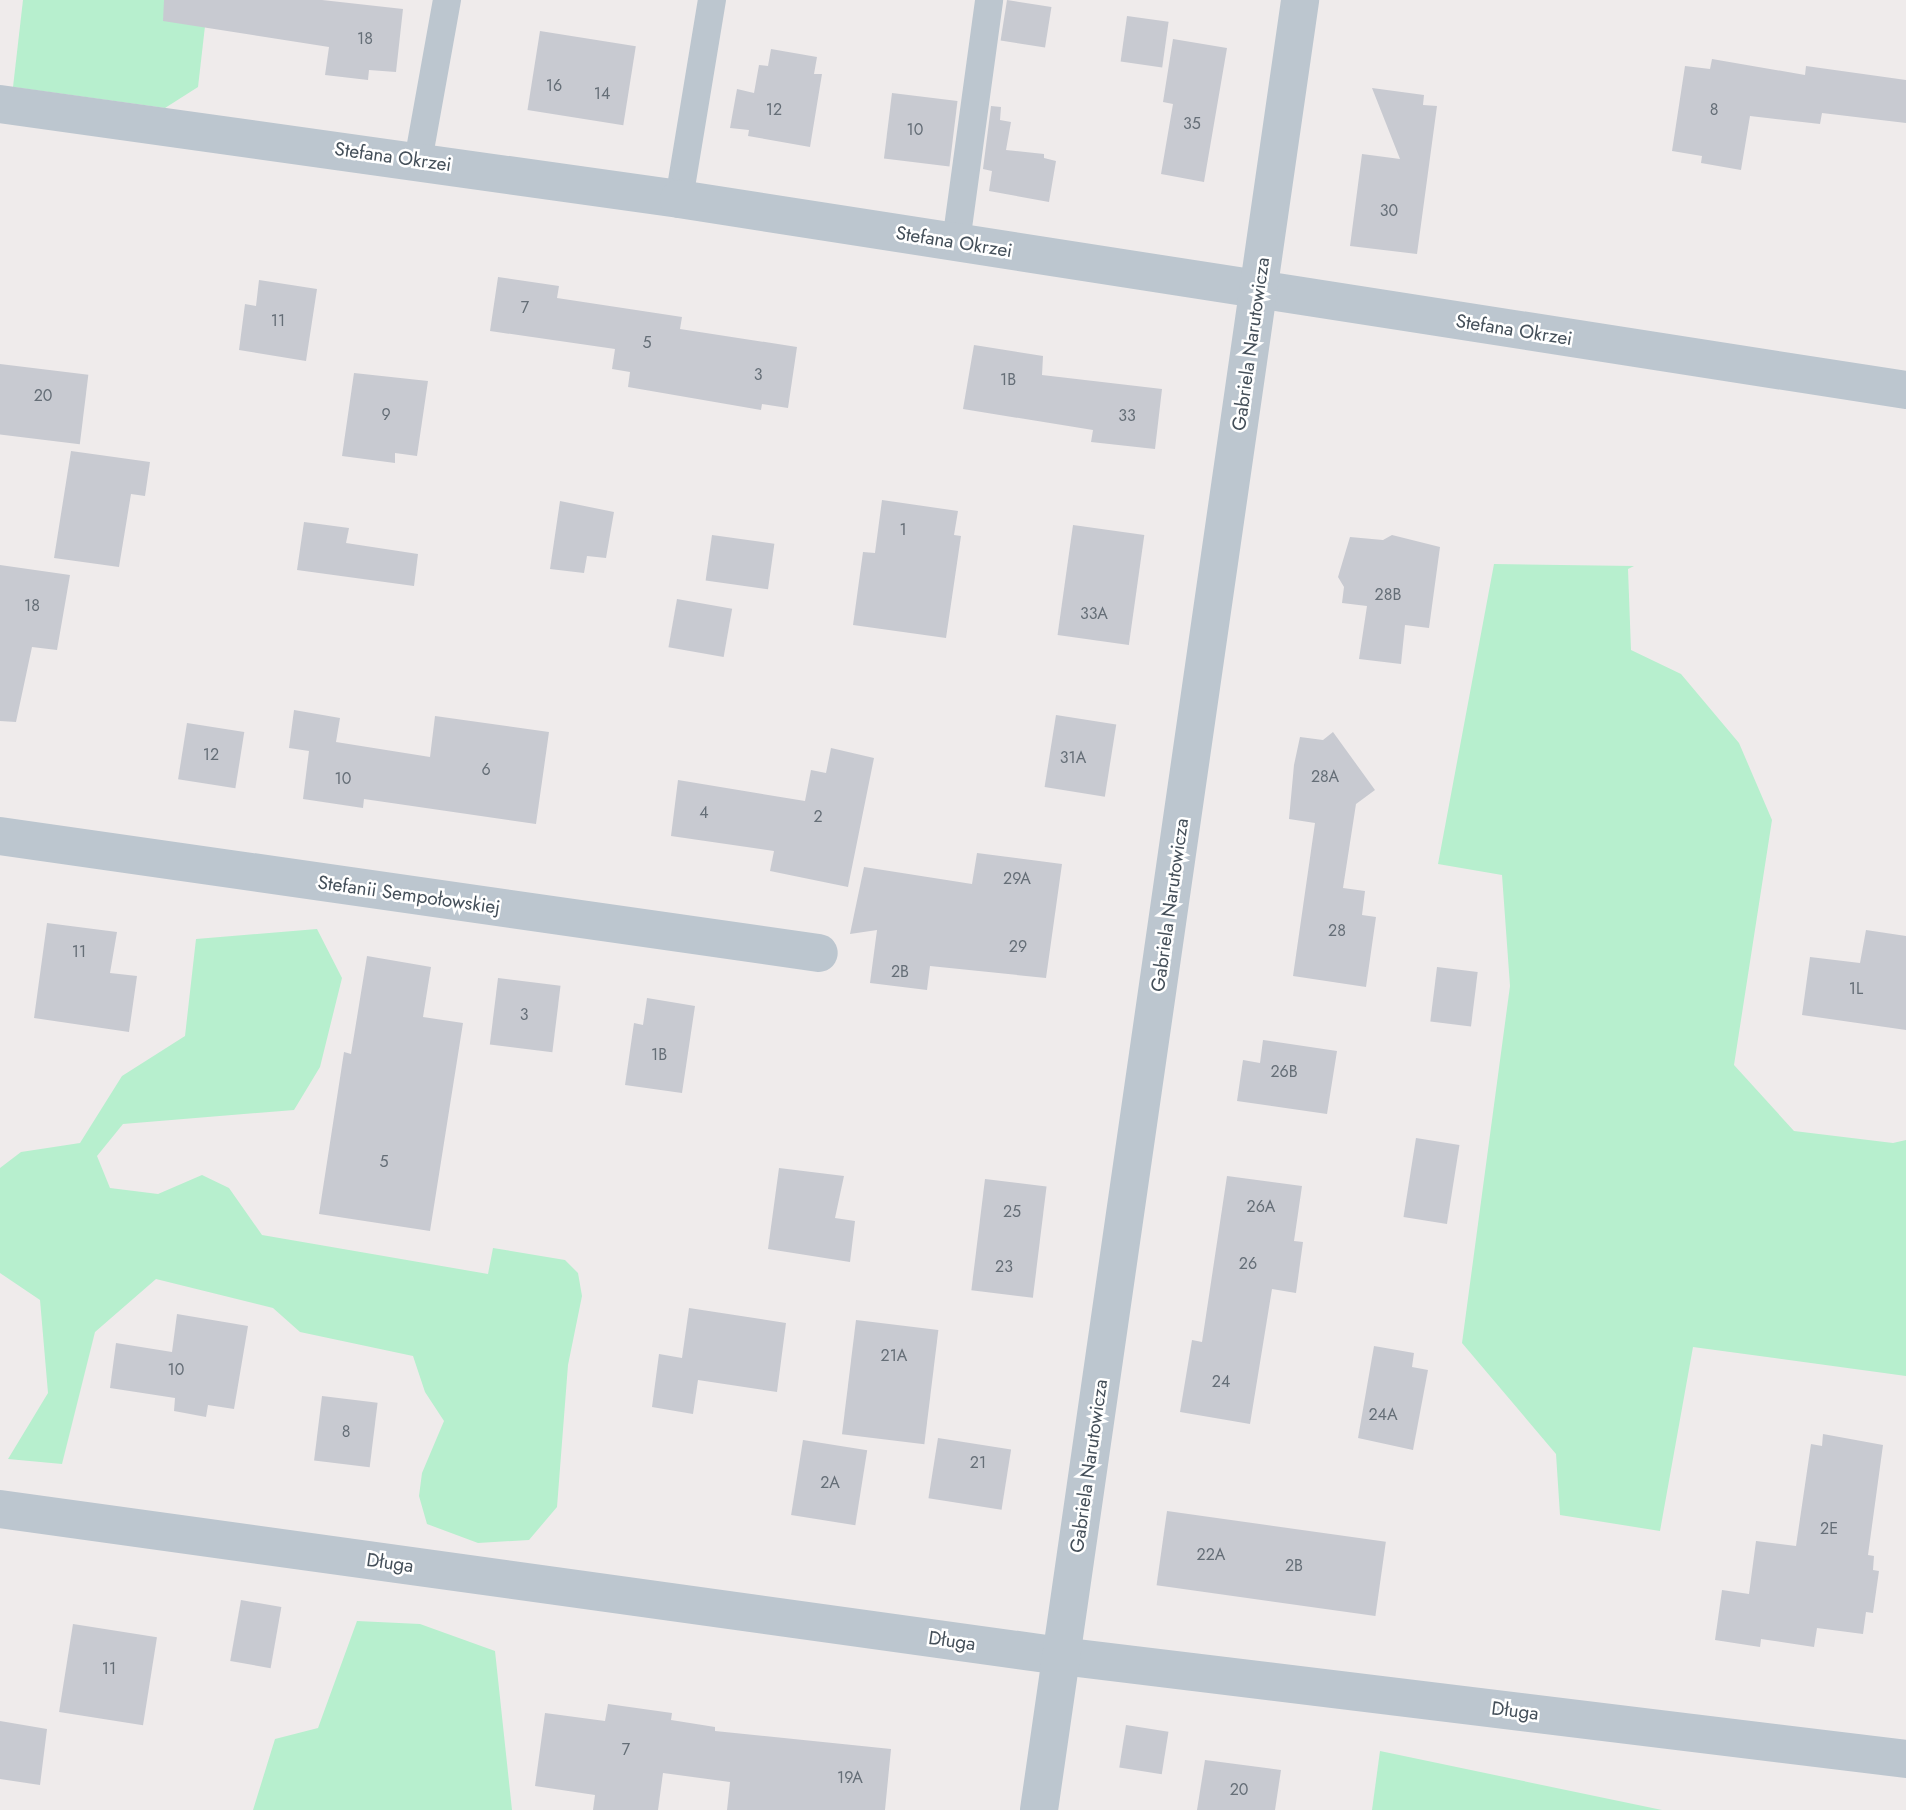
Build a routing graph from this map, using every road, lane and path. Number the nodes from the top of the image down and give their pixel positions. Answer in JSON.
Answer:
{"nodes":[{"id":1,"x":447,"y":0,"type":"edge"},
{"id":2,"x":712,"y":0,"type":"edge"},
{"id":3,"x":989,"y":0,"type":"edge"},
{"id":4,"x":1300,"y":0,"type":"edge"},
{"id":5,"x":0,"y":104,"type":"edge"},
{"id":6,"x":418,"y":160,"type":"junction"},
{"id":7,"x":680,"y":199,"type":"junction"},
{"id":8,"x":956,"y":242,"type":"junction"},
{"id":9,"x":1258,"y":292,"type":"junction"},
{"id":10,"x":1906,"y":390,"type":"edge"},
{"id":11,"x":0,"y":836,"type":"edge"},
{"id":12,"x":818,"y":953,"type":"dead end"},
{"id":13,"x":0,"y":1510,"type":"edge"},
{"id":14,"x":1062,"y":1656,"type":"junction"},
{"id":15,"x":1906,"y":1759,"type":"edge"},
{"id":16,"x":1039,"y":1810,"type":"edge"}],
"edges":[{"from":1,"to":6,"type":"lane"},
{"from":2,"to":7,"type":"lane"},
{"from":3,"to":8,"type":"lane"},
{"from":4,"to":9,"type":"street","name":"Gabriela Narutowicza"},
{"from":5,"to":6,"type":"street","name":"Stefana Okrzei"},
{"from":6,"to":7,"type":"street","name":"Stefana Okrzei"},
{"from":7,"to":8,"type":"street","name":"Stefana Okrzei"},
{"from":8,"to":9,"type":"street","name":"Stefana Okrzei"},
{"from":9,"to":10,"type":"street","name":"Stefana Okrzei"},
{"from":9,"to":14,"type":"street","name":"Gabriela Narutowicza"},
{"from":11,"to":12,"type":"street","name":"Stefanii Sempołowskiej"},
{"from":13,"to":14,"type":"street","name":"Długa"},
{"from":14,"to":15,"type":"street","name":"Długa"},
{"from":14,"to":16,"type":"street","name":"Gabriela Narutowicza"}]}
